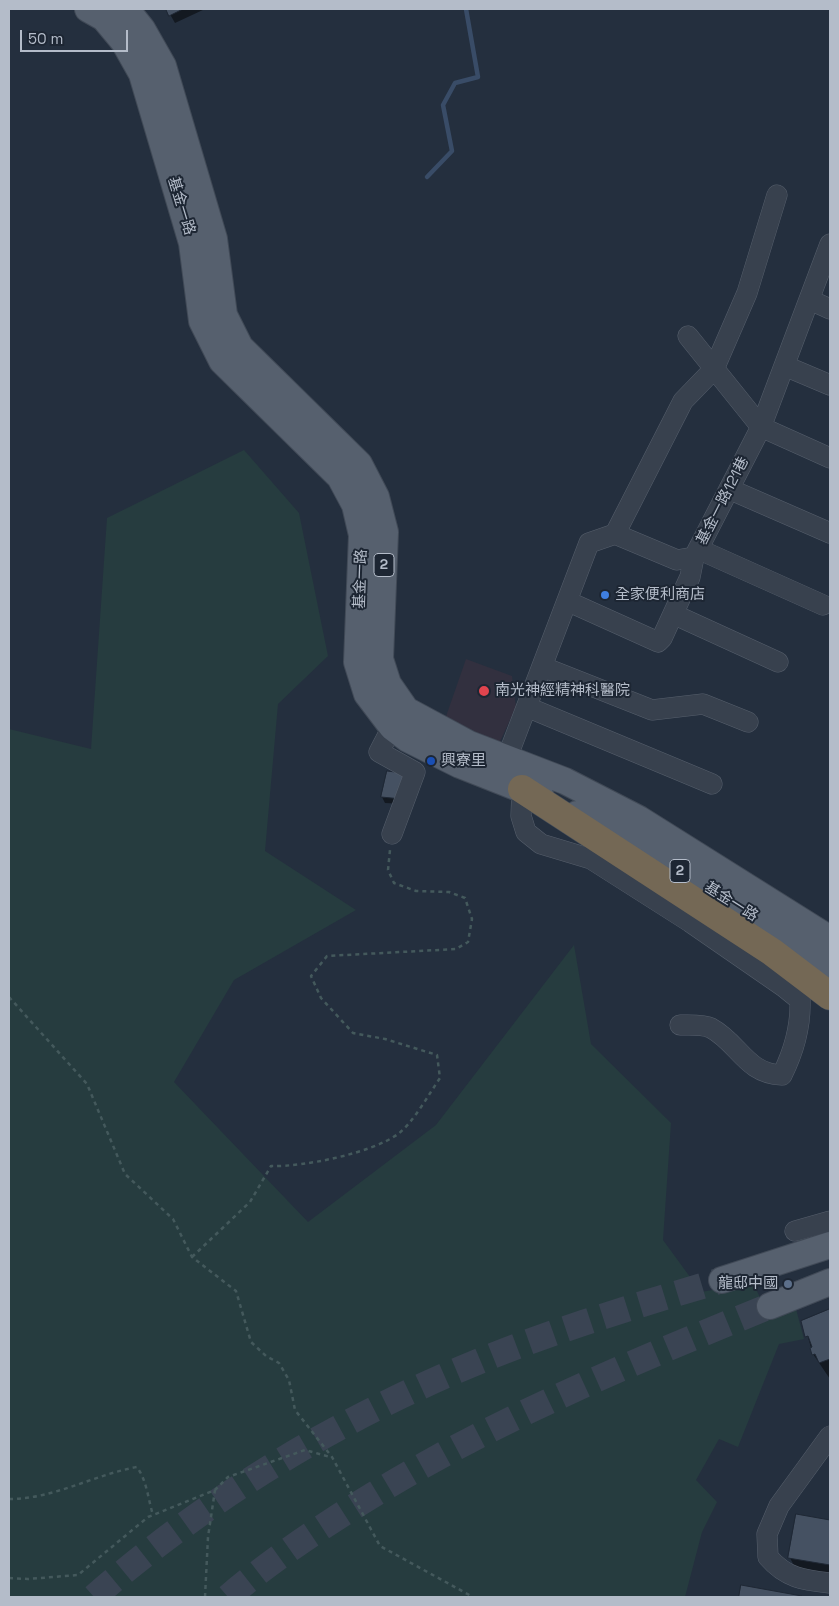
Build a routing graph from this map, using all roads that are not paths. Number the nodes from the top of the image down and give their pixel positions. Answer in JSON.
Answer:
{"nodes":[{"id":1,"x":88,"y":9,"type":"edge"},
{"id":2,"x":126,"y":9,"type":"edge"},
{"id":3,"x":776,"y":195,"type":"dead end"},
{"id":4,"x":830,"y":244,"type":"edge"},
{"id":5,"x":810,"y":300,"type":"junction"},
{"id":6,"x":830,"y":309,"type":"edge"},
{"id":7,"x":688,"y":336,"type":"dead end"},
{"id":8,"x":785,"y":366,"type":"junction"},
{"id":9,"x":714,"y":368,"type":"junction"},
{"id":10,"x":830,"y":385,"type":"edge"},
{"id":11,"x":761,"y":427,"type":"junction"},
{"id":12,"x":830,"y":458,"type":"edge"},
{"id":13,"x":729,"y":489,"type":"junction"},
{"id":14,"x":830,"y":533,"type":"edge"},
{"id":15,"x":615,"y":534,"type":"junction"},
{"id":16,"x":696,"y":553,"type":"junction"},
{"id":17,"x":567,"y":601,"type":"junction"},
{"id":18,"x":823,"y":605,"type":"dead end"},
{"id":19,"x":672,"y":614,"type":"junction"},
{"id":20,"x":778,"y":662,"type":"dead end"},
{"id":21,"x":543,"y":667,"type":"junction"},
{"id":22,"x":527,"y":707,"type":"junction"},
{"id":23,"x":748,"y":722,"type":"dead end"},
{"id":24,"x":392,"y":727,"type":"junction"},
{"id":25,"x":514,"y":774,"type":"junction"},
{"id":26,"x":712,"y":784,"type":"dead end"},
{"id":27,"x":392,"y":834,"type":"road end"},
{"id":28,"x":830,"y":939,"type":"edge"},
{"id":29,"x":830,"y":967,"type":"edge"},
{"id":30,"x":830,"y":996,"type":"edge"},
{"id":31,"x":680,"y":1025,"type":"dead end"},
{"id":32,"x":830,"y":1220,"type":"edge"},
{"id":33,"x":830,"y":1239,"type":"edge"},
{"id":34,"x":798,"y":1242,"type":"junction"},
{"id":35,"x":830,"y":1245,"type":"edge"},
{"id":36,"x":722,"y":1280,"type":"tunnel mouth"},
{"id":37,"x":830,"y":1282,"type":"edge"},
{"id":38,"x":770,"y":1306,"type":"tunnel mouth"},
{"id":39,"x":830,"y":1436,"type":"edge"},
{"id":40,"x":830,"y":1583,"type":"edge"}],
"edges":[{"from":1,"to":24,"type":"main road","name":"基金一路","number":"2"},
{"from":2,"to":25,"type":"main road","name":"基金一路","number":"2"},
{"from":3,"to":9,"type":"street"},
{"from":4,"to":5,"type":"street","name":"基金一路121巷"},
{"from":5,"to":6,"type":"street"},
{"from":5,"to":8,"type":"street","name":"基金一路121巷"},
{"from":7,"to":9,"type":"street"},
{"from":8,"to":10,"type":"street"},
{"from":8,"to":11,"type":"street","name":"基金一路121巷"},
{"from":9,"to":11,"type":"street"},
{"from":9,"to":15,"type":"street"},
{"from":11,"to":12,"type":"street"},
{"from":11,"to":13,"type":"street","name":"基金一路121巷"},
{"from":13,"to":14,"type":"street"},
{"from":13,"to":16,"type":"street","name":"基金一路121巷"},
{"from":15,"to":16,"type":"street","name":"基金一路121巷"},
{"from":15,"to":17,"type":"street"},
{"from":16,"to":18,"type":"street"},
{"from":16,"to":19,"type":"street"},
{"from":17,"to":19,"type":"street"},
{"from":17,"to":21,"type":"street"},
{"from":19,"to":20,"type":"street"},
{"from":21,"to":22,"type":"street"},
{"from":21,"to":23,"type":"street"},
{"from":22,"to":25,"type":"street"},
{"from":22,"to":26,"type":"street"},
{"from":24,"to":25,"type":"main road","name":"基金一路","number":"2"},
{"from":24,"to":27,"type":"street"},
{"from":25,"to":28,"type":"main road","name":"基金一路","number":"2"},
{"from":25,"to":29,"type":"main road","name":"基金一路","number":"2"},
{"from":25,"to":30,"type":"highway"},
{"from":25,"to":31,"type":"street"},
{"from":32,"to":34,"type":"street"},
{"from":33,"to":34,"type":"main road"},
{"from":34,"to":35,"type":"main road"},
{"from":34,"to":36,"type":"main road"},
{"from":37,"to":38,"type":"main road"},
{"from":39,"to":40,"type":"street"}]}
